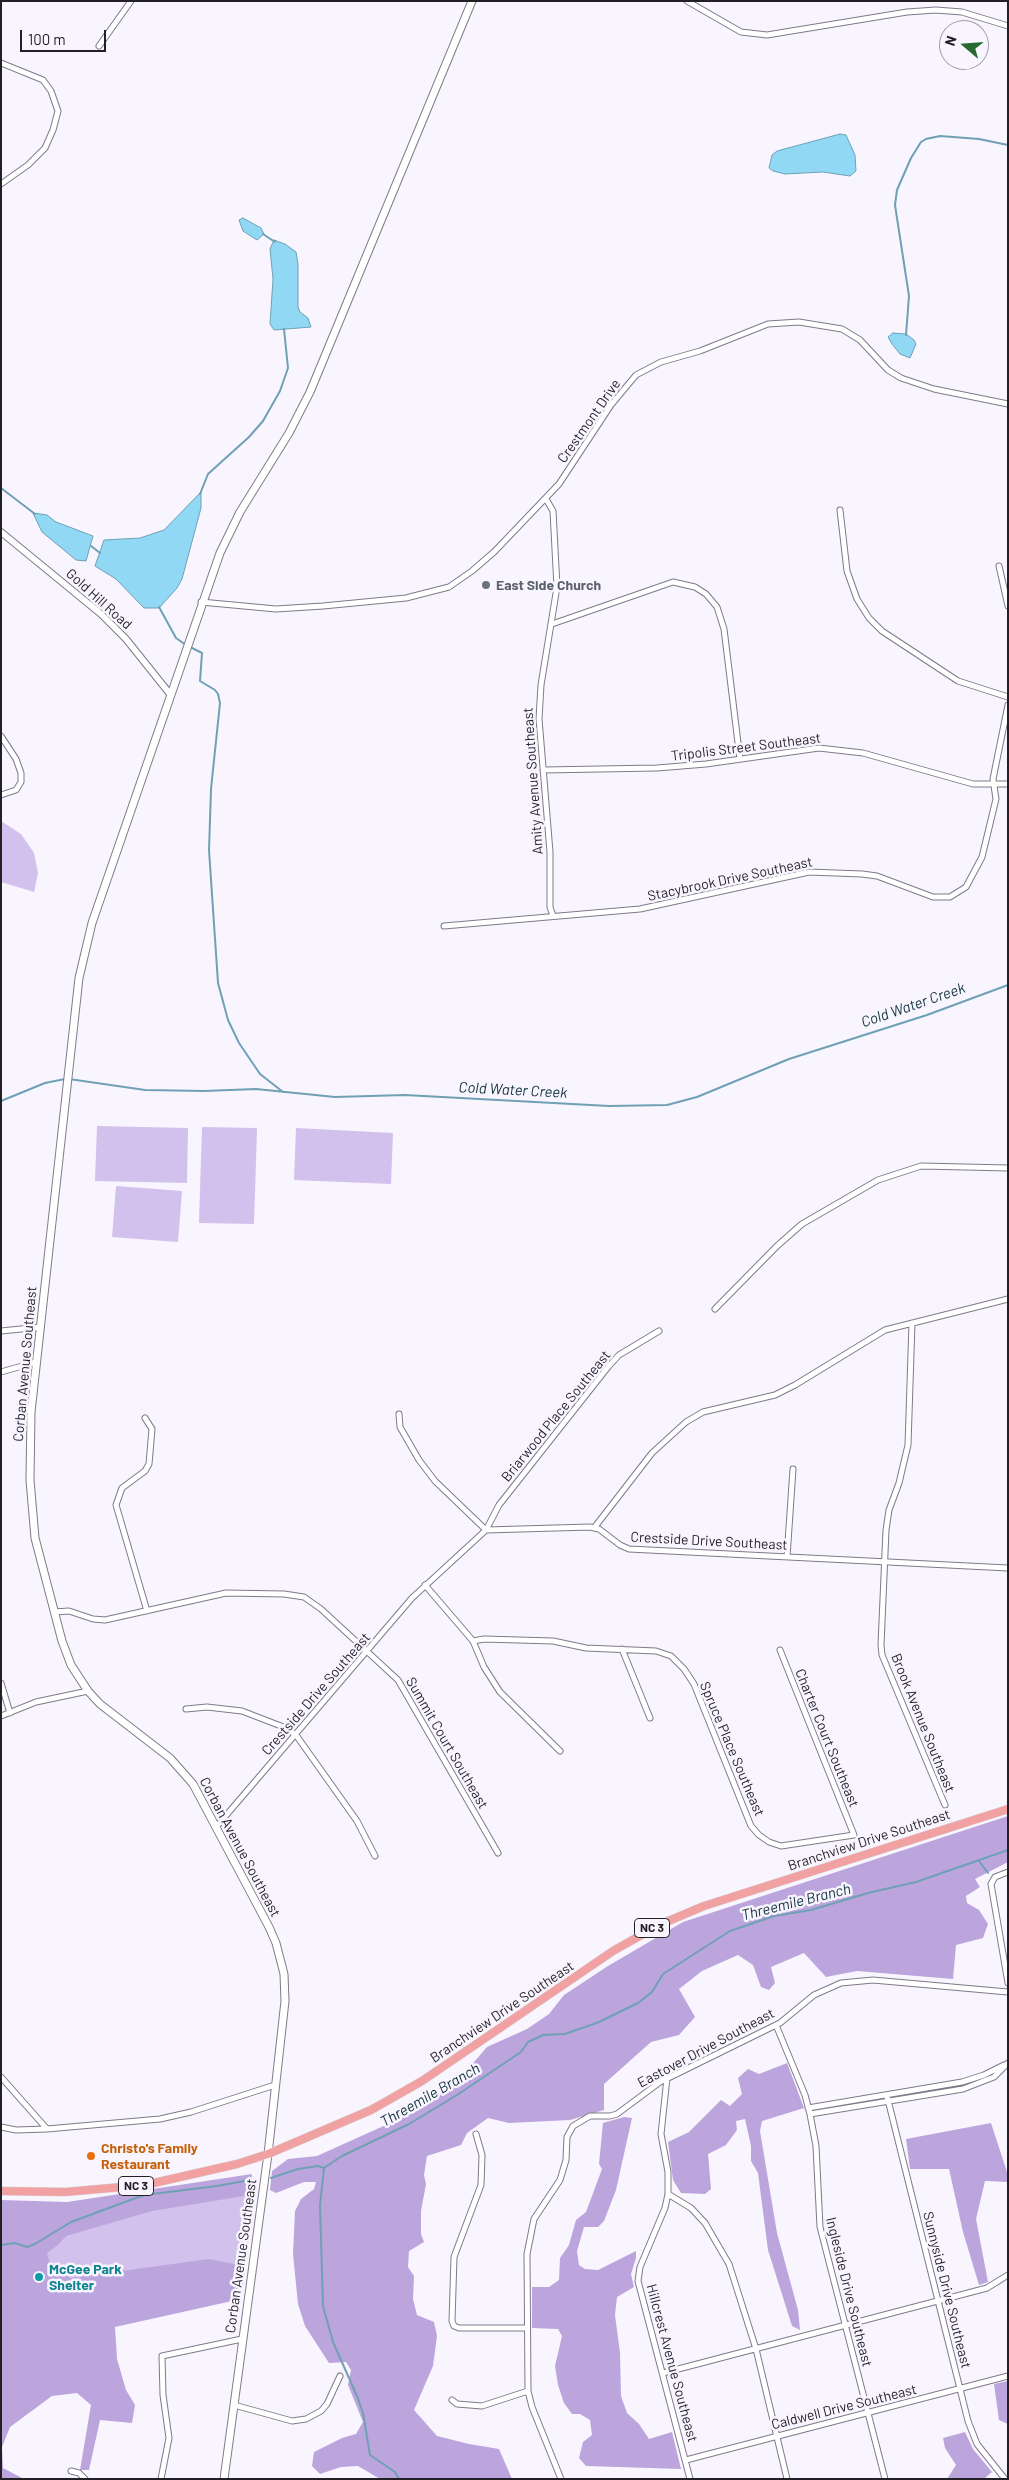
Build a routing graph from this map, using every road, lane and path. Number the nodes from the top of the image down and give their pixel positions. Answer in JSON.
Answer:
{"nodes":[{"id":1,"x":131,"y":1,"type":"edge"},
{"id":2,"x":472,"y":1,"type":"edge"},
{"id":3,"x":687,"y":1,"type":"edge"},
{"id":4,"x":1008,"y":26,"type":"edge"},
{"id":5,"x":99,"y":46,"type":"dead end"},
{"id":6,"x":1,"y":63,"type":"edge"},
{"id":7,"x":1,"y":184,"type":"edge"},
{"id":8,"x":1008,"y":404,"type":"edge"},
{"id":9,"x":546,"y":498,"type":"junction"},
{"id":10,"x":840,"y":510,"type":"dead end"},
{"id":11,"x":1,"y":532,"type":"edge"},
{"id":12,"x":1000,"y":566,"type":"dead end"},
{"id":13,"x":201,"y":602,"type":"junction"},
{"id":14,"x":1008,"y":606,"type":"edge"},
{"id":15,"x":552,"y":624,"type":"junction"},
{"id":16,"x":170,"y":694,"type":"junction"},
{"id":17,"x":1008,"y":697,"type":"edge"},
{"id":18,"x":1008,"y":705,"type":"edge"},
{"id":19,"x":1,"y":736,"type":"edge"},
{"id":20,"x":740,"y":759,"type":"junction"},
{"id":21,"x":543,"y":770,"type":"junction"},
{"id":22,"x":1008,"y":784,"type":"edge"},
{"id":23,"x":994,"y":785,"type":"junction"},
{"id":24,"x":1,"y":795,"type":"edge"},
{"id":25,"x":553,"y":916,"type":"junction"},
{"id":26,"x":444,"y":926,"type":"dead end"},
{"id":27,"x":1008,"y":1168,"type":"edge"},
{"id":28,"x":1008,"y":1299,"type":"edge"},
{"id":29,"x":715,"y":1308,"type":"dead end"},
{"id":30,"x":912,"y":1323,"type":"junction"},
{"id":31,"x":40,"y":1327,"type":"junction"},
{"id":32,"x":1,"y":1331,"type":"edge"},
{"id":33,"x":659,"y":1331,"type":"dead end"},
{"id":34,"x":36,"y":1362,"type":"junction"},
{"id":35,"x":1,"y":1372,"type":"edge"},
{"id":36,"x":399,"y":1414,"type":"dead end"},
{"id":37,"x":145,"y":1418,"type":"dead end"},
{"id":38,"x":793,"y":1469,"type":"dead end"},
{"id":39,"x":594,"y":1528,"type":"junction"},
{"id":40,"x":486,"y":1530,"type":"junction"},
{"id":41,"x":787,"y":1557,"type":"junction"},
{"id":42,"x":884,"y":1561,"type":"junction"},
{"id":43,"x":1008,"y":1568,"type":"edge"},
{"id":44,"x":425,"y":1585,"type":"junction"},
{"id":45,"x":147,"y":1611,"type":"junction"},
{"id":46,"x":54,"y":1612,"type":"junction"},
{"id":47,"x":473,"y":1641,"type":"junction"},
{"id":48,"x":622,"y":1650,"type":"junction"},
{"id":49,"x":780,"y":1650,"type":"dead end"},
{"id":50,"x":368,"y":1652,"type":"junction"},
{"id":51,"x":1,"y":1683,"type":"edge"},
{"id":52,"x":88,"y":1691,"type":"junction"},
{"id":53,"x":186,"y":1709,"type":"dead end"},
{"id":54,"x":10,"y":1713,"type":"junction"},
{"id":55,"x":1,"y":1716,"type":"edge"},
{"id":56,"x":650,"y":1718,"type":"dead end"},
{"id":57,"x":296,"y":1735,"type":"junction"},
{"id":58,"x":560,"y":1751,"type":"dead end"},
{"id":59,"x":944,"y":1805,"type":"dead end"},
{"id":60,"x":1008,"y":1809,"type":"edge"},
{"id":61,"x":217,"y":1826,"type":"junction"},
{"id":62,"x":854,"y":1835,"type":"joint"},
{"id":63,"x":498,"y":1853,"type":"dead end"},
{"id":64,"x":375,"y":1856,"type":"dead end"},
{"id":65,"x":1008,"y":1872,"type":"edge"},
{"id":66,"x":1008,"y":1983,"type":"edge"},
{"id":67,"x":1008,"y":1992,"type":"edge"},
{"id":68,"x":776,"y":2025,"type":"junction"},
{"id":69,"x":1007,"y":2063,"type":"edge"},
{"id":70,"x":1,"y":2077,"type":"edge"},
{"id":71,"x":668,"y":2078,"type":"junction"},
{"id":72,"x":275,"y":2085,"type":"junction"},
{"id":73,"x":888,"y":2099,"type":"junction"},
{"id":74,"x":809,"y":2111,"type":"junction"},
{"id":75,"x":1,"y":2127,"type":"edge"},
{"id":76,"x":47,"y":2129,"type":"junction"},
{"id":77,"x":476,"y":2134,"type":"dead end"},
{"id":78,"x":268,"y":2154,"type":"junction"},
{"id":79,"x":1,"y":2191,"type":"edge"},
{"id":80,"x":668,"y":2194,"type":"junction"},
{"id":81,"x":1008,"y":2275,"type":"edge"},
{"id":82,"x":938,"y":2302,"type":"junction"},
{"id":83,"x":846,"y":2326,"type":"junction"},
{"id":84,"x":527,"y":2328,"type":"junction"},
{"id":85,"x":242,"y":2339,"type":"junction"},
{"id":86,"x":756,"y":2349,"type":"junction"},
{"id":87,"x":664,"y":2373,"type":"junction"},
{"id":88,"x":340,"y":2376,"type":"dead end"},
{"id":89,"x":1008,"y":2376,"type":"edge"},
{"id":90,"x":960,"y":2389,"type":"junction"},
{"id":91,"x":528,"y":2391,"type":"junction"},
{"id":92,"x":452,"y":2400,"type":"dead end"},
{"id":93,"x":234,"y":2405,"type":"junction"},
{"id":94,"x":868,"y":2412,"type":"junction"},
{"id":95,"x":777,"y":2436,"type":"junction"},
{"id":96,"x":686,"y":2460,"type":"junction"},
{"id":97,"x":71,"y":2471,"type":"dead end"},
{"id":98,"x":85,"y":2479,"type":"edge"},
{"id":99,"x":161,"y":2479,"type":"edge"},
{"id":100,"x":224,"y":2479,"type":"edge"},
{"id":101,"x":561,"y":2479,"type":"edge"},
{"id":102,"x":690,"y":2479,"type":"edge"},
{"id":103,"x":787,"y":2479,"type":"edge"},
{"id":104,"x":885,"y":2479,"type":"edge"},
{"id":105,"x":1005,"y":2479,"type":"edge"}],
"edges":[{"from":1,"to":5,"type":"street"},
{"from":2,"to":13,"type":"main road","name":"Corban Avenue Southeast"},
{"from":3,"to":4,"type":"street"},
{"from":6,"to":7,"type":"street"},
{"from":8,"to":9,"type":"street","name":"Crestmont Drive"},
{"from":9,"to":13,"type":"street","name":"Crestmont Drive"},
{"from":9,"to":15,"type":"street","name":"Amity Avenue Southeast"},
{"from":10,"to":17,"type":"street"},
{"from":11,"to":16,"type":"street","name":"Gold Hill Road"},
{"from":12,"to":14,"type":"street"},
{"from":13,"to":16,"type":"main road","name":"Corban Avenue Southeast"},
{"from":15,"to":20,"type":"street"},
{"from":15,"to":21,"type":"street","name":"Amity Avenue Southeast"},
{"from":16,"to":31,"type":"main road","name":"Corban Avenue Southeast"},
{"from":18,"to":23,"type":"street","name":"Stacybrook Drive Southeast"},
{"from":19,"to":24,"type":"street"},
{"from":20,"to":21,"type":"street","name":"Tripolis Street Southeast"},
{"from":20,"to":23,"type":"street","name":"Tripolis Street Southeast"},
{"from":21,"to":25,"type":"street","name":"Amity Avenue Southeast"},
{"from":22,"to":23,"type":"street","name":"Tripolis Street Southeast"},
{"from":23,"to":25,"type":"street","name":"Stacybrook Drive Southeast"},
{"from":25,"to":26,"type":"street","name":"Stacybrook Drive Southeast"},
{"from":27,"to":29,"type":"street"},
{"from":28,"to":30,"type":"street"},
{"from":30,"to":39,"type":"street"},
{"from":30,"to":42,"type":"street","name":"Brook Avenue Southeast"},
{"from":31,"to":32,"type":"street"},
{"from":31,"to":34,"type":"main road","name":"Corban Avenue Southeast"},
{"from":33,"to":40,"type":"street","name":"Briarwood Place Southeast"},
{"from":34,"to":35,"type":"street"},
{"from":34,"to":46,"type":"main road","name":"Corban Avenue Southeast"},
{"from":36,"to":40,"type":"street"},
{"from":37,"to":45,"type":"street"},
{"from":38,"to":41,"type":"street"},
{"from":39,"to":40,"type":"street"},
{"from":39,"to":41,"type":"street","name":"Crestside Drive Southeast"},
{"from":40,"to":44,"type":"street","name":"Crestside Drive Southeast"},
{"from":41,"to":42,"type":"street","name":"Crestside Drive Southeast"},
{"from":42,"to":43,"type":"street","name":"Crestside Drive Southeast"},
{"from":42,"to":59,"type":"street","name":"Brook Avenue Southeast"},
{"from":44,"to":47,"type":"street"},
{"from":44,"to":50,"type":"street","name":"Crestside Drive Southeast"},
{"from":45,"to":46,"type":"street","name":"Summit Court Southeast"},
{"from":45,"to":50,"type":"street","name":"Summit Court Southeast"},
{"from":46,"to":52,"type":"main road","name":"Corban Avenue Southeast"},
{"from":47,"to":48,"type":"street","name":"Spruce Place Southeast"},
{"from":47,"to":58,"type":"street"},
{"from":48,"to":56,"type":"street"},
{"from":48,"to":62,"type":"street","name":"Spruce Place Southeast"},
{"from":49,"to":62,"type":"street","name":"Charter Court Southeast"},
{"from":50,"to":57,"type":"street","name":"Crestside Drive Southeast"},
{"from":50,"to":63,"type":"street","name":"Summit Court Southeast"},
{"from":51,"to":54,"type":"street"},
{"from":52,"to":54,"type":"street"},
{"from":52,"to":61,"type":"main road","name":"Corban Avenue Southeast"},
{"from":53,"to":57,"type":"street"},
{"from":54,"to":55,"type":"street"},
{"from":57,"to":61,"type":"street","name":"Crestside Drive Southeast"},
{"from":57,"to":64,"type":"street"},
{"from":60,"to":78,"type":"main road","name":"Branchview Drive Southeast","number":"NC 3"},
{"from":61,"to":72,"type":"main road","name":"Corban Avenue Southeast"},
{"from":65,"to":66,"type":"street"},
{"from":67,"to":68,"type":"street","name":"Eastover Drive Southeast"},
{"from":68,"to":71,"type":"street","name":"Eastover Drive Southeast"},
{"from":68,"to":74,"type":"street","name":"Ingleside Drive Southeast"},
{"from":69,"to":73,"type":"street"},
{"from":70,"to":76,"type":"street"},
{"from":71,"to":80,"type":"street","name":"Hillcrest Avenue Southeast"},
{"from":71,"to":84,"type":"street","name":"Eastover Drive Southeast"},
{"from":72,"to":76,"type":"street"},
{"from":72,"to":78,"type":"main road","name":"Corban Avenue Southeast"},
{"from":73,"to":74,"type":"street"},
{"from":73,"to":82,"type":"street","name":"Sunnyside Drive Southeast"},
{"from":74,"to":83,"type":"street","name":"Ingleside Drive Southeast"},
{"from":75,"to":76,"type":"street"},
{"from":77,"to":84,"type":"street"},
{"from":78,"to":79,"type":"main road","name":"Branchview Drive Southeast","number":"NC 3"},
{"from":78,"to":85,"type":"main road","name":"Corban Avenue Southeast"},
{"from":80,"to":86,"type":"street"},
{"from":80,"to":87,"type":"street","name":"Hillcrest Avenue Southeast"},
{"from":81,"to":82,"type":"street"},
{"from":82,"to":83,"type":"street"},
{"from":82,"to":90,"type":"street","name":"Sunnyside Drive Southeast"},
{"from":83,"to":86,"type":"street"},
{"from":83,"to":94,"type":"street","name":"Ingleside Drive Southeast"},
{"from":84,"to":91,"type":"street","name":"Eastover Drive Southeast"},
{"from":85,"to":93,"type":"main road","name":"Corban Avenue Southeast"},
{"from":85,"to":99,"type":"street"},
{"from":86,"to":87,"type":"street"},
{"from":86,"to":95,"type":"street"},
{"from":87,"to":96,"type":"street","name":"Hillcrest Avenue Southeast"},
{"from":88,"to":93,"type":"street"},
{"from":89,"to":90,"type":"street","name":"Caldwell Drive Southeast"},
{"from":90,"to":94,"type":"street","name":"Caldwell Drive Southeast"},
{"from":90,"to":105,"type":"street","name":"Sunnyside Drive Southeast"},
{"from":91,"to":92,"type":"street"},
{"from":91,"to":101,"type":"street","name":"Eastover Drive Southeast"},
{"from":93,"to":100,"type":"main road","name":"Corban Avenue Southeast"},
{"from":94,"to":95,"type":"street","name":"Caldwell Drive Southeast"},
{"from":94,"to":104,"type":"street","name":"Ingleside Drive Southeast"},
{"from":95,"to":96,"type":"street","name":"Caldwell Drive Southeast"},
{"from":95,"to":103,"type":"street"},
{"from":96,"to":102,"type":"street","name":"Hillcrest Avenue Southeast"},
{"from":97,"to":98,"type":"street"}]}
